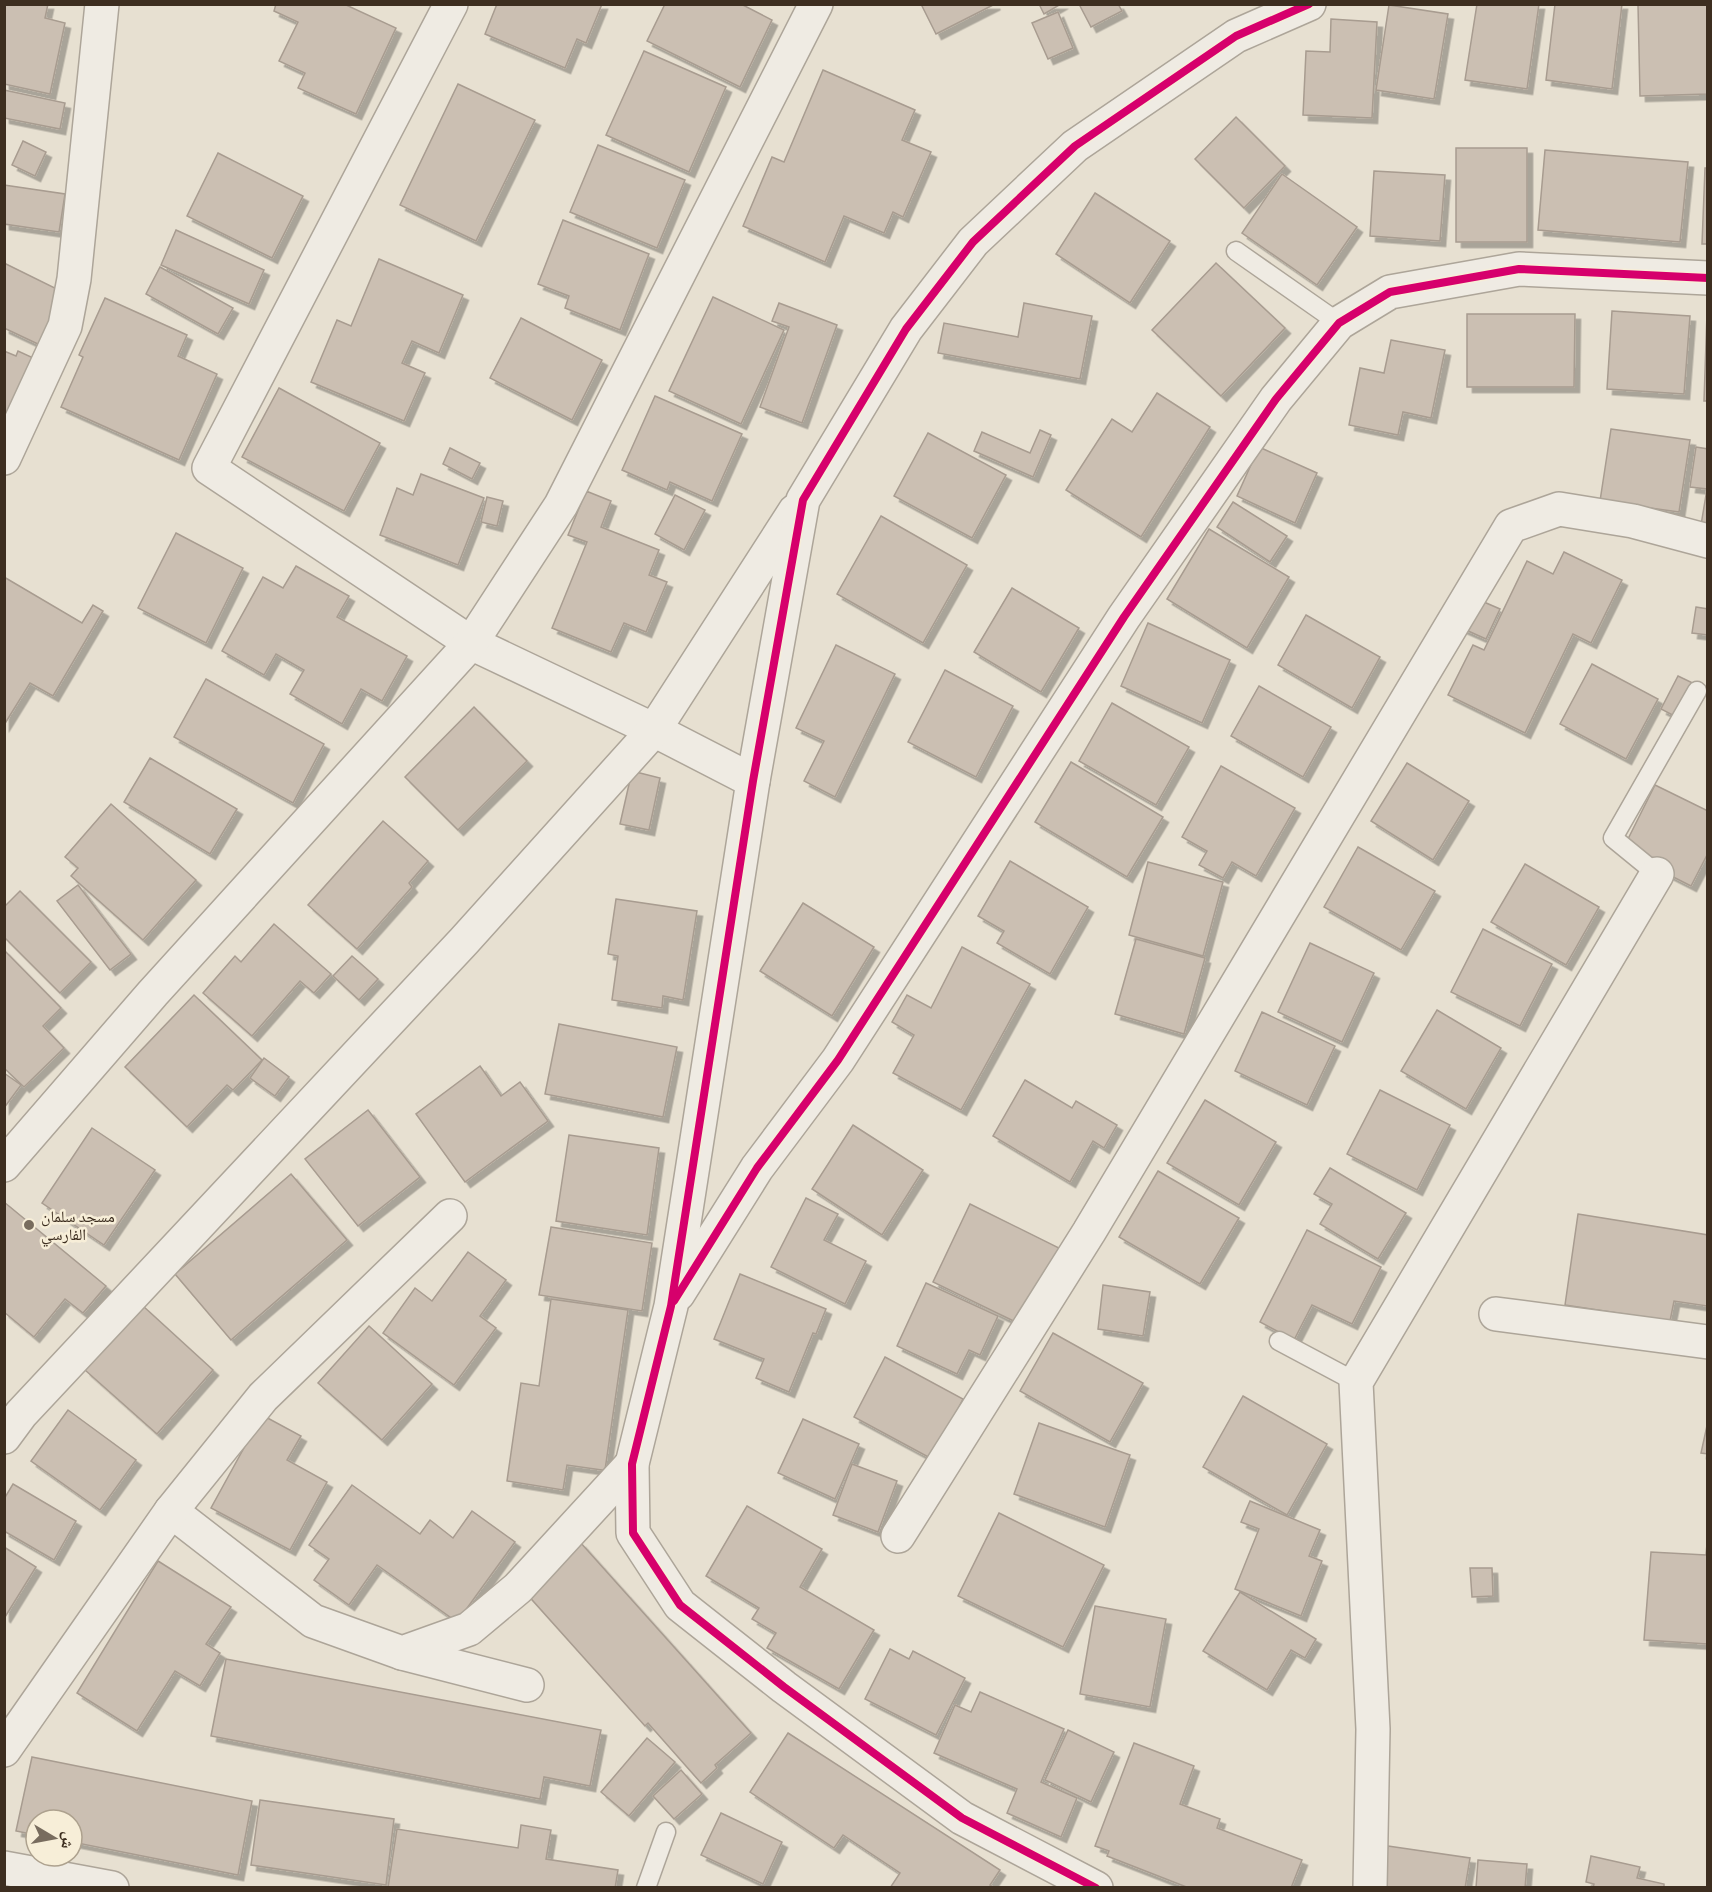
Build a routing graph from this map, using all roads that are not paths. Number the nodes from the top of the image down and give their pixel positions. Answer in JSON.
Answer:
{"nodes":[{"id":1,"x":102,"y":4,"type":"edge"},
{"id":2,"x":450,"y":4,"type":"edge"},
{"id":3,"x":816,"y":4,"type":"edge"},
{"id":4,"x":1309,"y":4,"type":"edge"},
{"id":5,"x":1236,"y":251,"type":"dead end"},
{"id":6,"x":1707,"y":278,"type":"edge"},
{"id":7,"x":1340,"y":323,"type":"junction"},
{"id":8,"x":4,"y":458,"type":"edge"},
{"id":9,"x":803,"y":500,"type":"junction"},
{"id":10,"x":1707,"y":541,"type":"edge"},
{"id":11,"x":471,"y":643,"type":"junction"},
{"id":12,"x":1697,"y":691,"type":"dead end"},
{"id":13,"x":654,"y":730,"type":"junction"},
{"id":14,"x":753,"y":781,"type":"junction"},
{"id":15,"x":1657,"y":874,"type":"joint"},
{"id":16,"x":4,"y":1165,"type":"edge"},
{"id":17,"x":450,"y":1216,"type":"dead end"},
{"id":18,"x":671,"y":1306,"type":"junction"},
{"id":19,"x":1496,"y":1314,"type":"dead end"},
{"id":20,"x":1279,"y":1341,"type":"dead end"},
{"id":21,"x":1707,"y":1342,"type":"edge"},
{"id":22,"x":1356,"y":1382,"type":"junction"},
{"id":23,"x":4,"y":1437,"type":"edge"},
{"id":24,"x":632,"y":1464,"type":"junction"},
{"id":25,"x":171,"y":1511,"type":"junction"},
{"id":26,"x":898,"y":1536,"type":"dead end"},
{"id":27,"x":402,"y":1653,"type":"junction"},
{"id":28,"x":527,"y":1685,"type":"dead end"},
{"id":29,"x":4,"y":1750,"type":"edge"},
{"id":30,"x":666,"y":1832,"type":"dead end"},
{"id":31,"x":4,"y":1868,"type":"edge"},
{"id":32,"x":112,"y":1887,"type":"edge"},
{"id":33,"x":646,"y":1887,"type":"edge"},
{"id":34,"x":1096,"y":1887,"type":"edge"},
{"id":35,"x":1370,"y":1887,"type":"edge"}],
"edges":[{"from":1,"to":8,"type":"street"},
{"from":2,"to":11,"type":"street"},
{"from":3,"to":11,"type":"street"},
{"from":4,"to":9,"type":"street"},
{"from":5,"to":7,"type":"lane"},
{"from":6,"to":7,"type":"street"},
{"from":7,"to":18,"type":"street"},
{"from":9,"to":13,"type":"street"},
{"from":9,"to":14,"type":"street"},
{"from":10,"to":26,"type":"street"},
{"from":11,"to":13,"type":"street"},
{"from":11,"to":16,"type":"street"},
{"from":12,"to":15,"type":"lane"},
{"from":13,"to":14,"type":"street"},
{"from":13,"to":23,"type":"street"},
{"from":14,"to":18,"type":"street"},
{"from":15,"to":22,"type":"street"},
{"from":17,"to":25,"type":"street"},
{"from":18,"to":24,"type":"street"},
{"from":19,"to":21,"type":"street"},
{"from":20,"to":22,"type":"lane"},
{"from":22,"to":35,"type":"street"},
{"from":24,"to":27,"type":"street"},
{"from":24,"to":34,"type":"street"},
{"from":25,"to":27,"type":"street"},
{"from":25,"to":29,"type":"street"},
{"from":27,"to":28,"type":"street"},
{"from":30,"to":33,"type":"lane"},
{"from":31,"to":32,"type":"street"}]}
